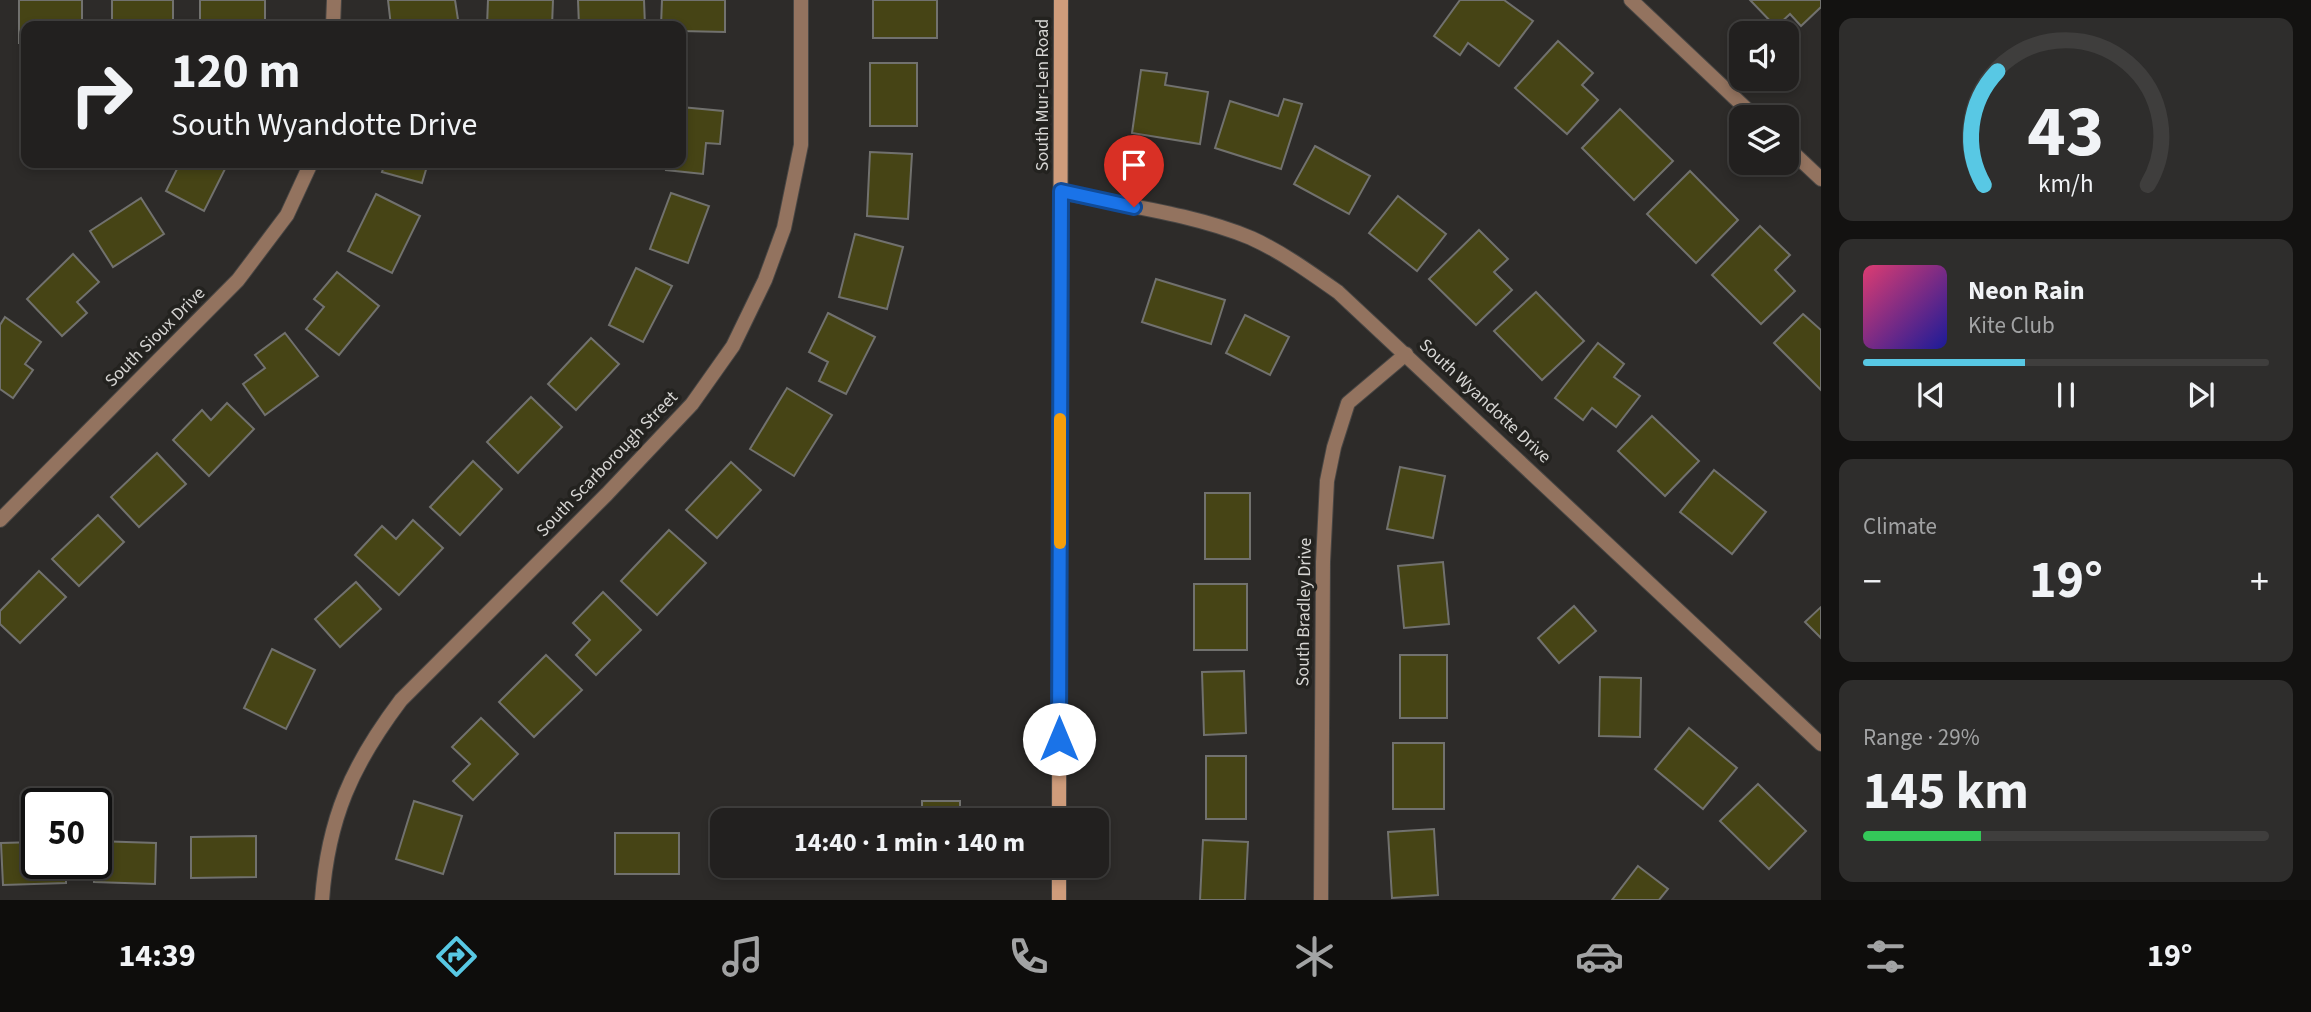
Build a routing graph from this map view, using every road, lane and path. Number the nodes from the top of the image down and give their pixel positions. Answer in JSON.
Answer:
{"nodes":[{"id":1,"x":334,"y":0,"type":"edge"},
{"id":2,"x":801,"y":0,"type":"edge"},
{"id":3,"x":1061,"y":0,"type":"edge"},
{"id":4,"x":1631,"y":0,"type":"edge"},
{"id":5,"x":333,"y":21,"type":"edge"},
{"id":6,"x":1742,"y":105,"type":"edge"},
{"id":7,"x":1799,"y":158,"type":"edge"},
{"id":8,"x":309,"y":168,"type":"edge"},
{"id":9,"x":1821,"y":179,"type":"edge"},
{"id":10,"x":1061,"y":191,"type":"junction"},
{"id":11,"x":1406,"y":354,"type":"junction"},
{"id":12,"x":0,"y":520,"type":"edge"},
{"id":13,"x":1821,"y":744,"type":"edge"},
{"id":14,"x":1059,"y":808,"type":"edge"},
{"id":15,"x":1059,"y":878,"type":"edge"},
{"id":16,"x":322,"y":900,"type":"edge"},
{"id":17,"x":1059,"y":900,"type":"edge"},
{"id":18,"x":1321,"y":900,"type":"edge"}],
"edges":[{"from":1,"to":5,"type":"street"},
{"from":2,"to":16,"type":"street","name":"South Scarborough Street"},
{"from":3,"to":10,"type":"main road","name":"South Mur-Len Road"},
{"from":4,"to":6,"type":"street"},
{"from":7,"to":9,"type":"street"},
{"from":8,"to":12,"type":"street","name":"South Sioux Drive"},
{"from":10,"to":11,"type":"street","name":"South Wyandotte Drive"},
{"from":10,"to":14,"type":"main road","name":"South Mur-Len Road"},
{"from":11,"to":13,"type":"street","name":"South Wyandotte Drive"},
{"from":11,"to":18,"type":"street","name":"South Bradley Drive"},
{"from":15,"to":17,"type":"main road"}]}
